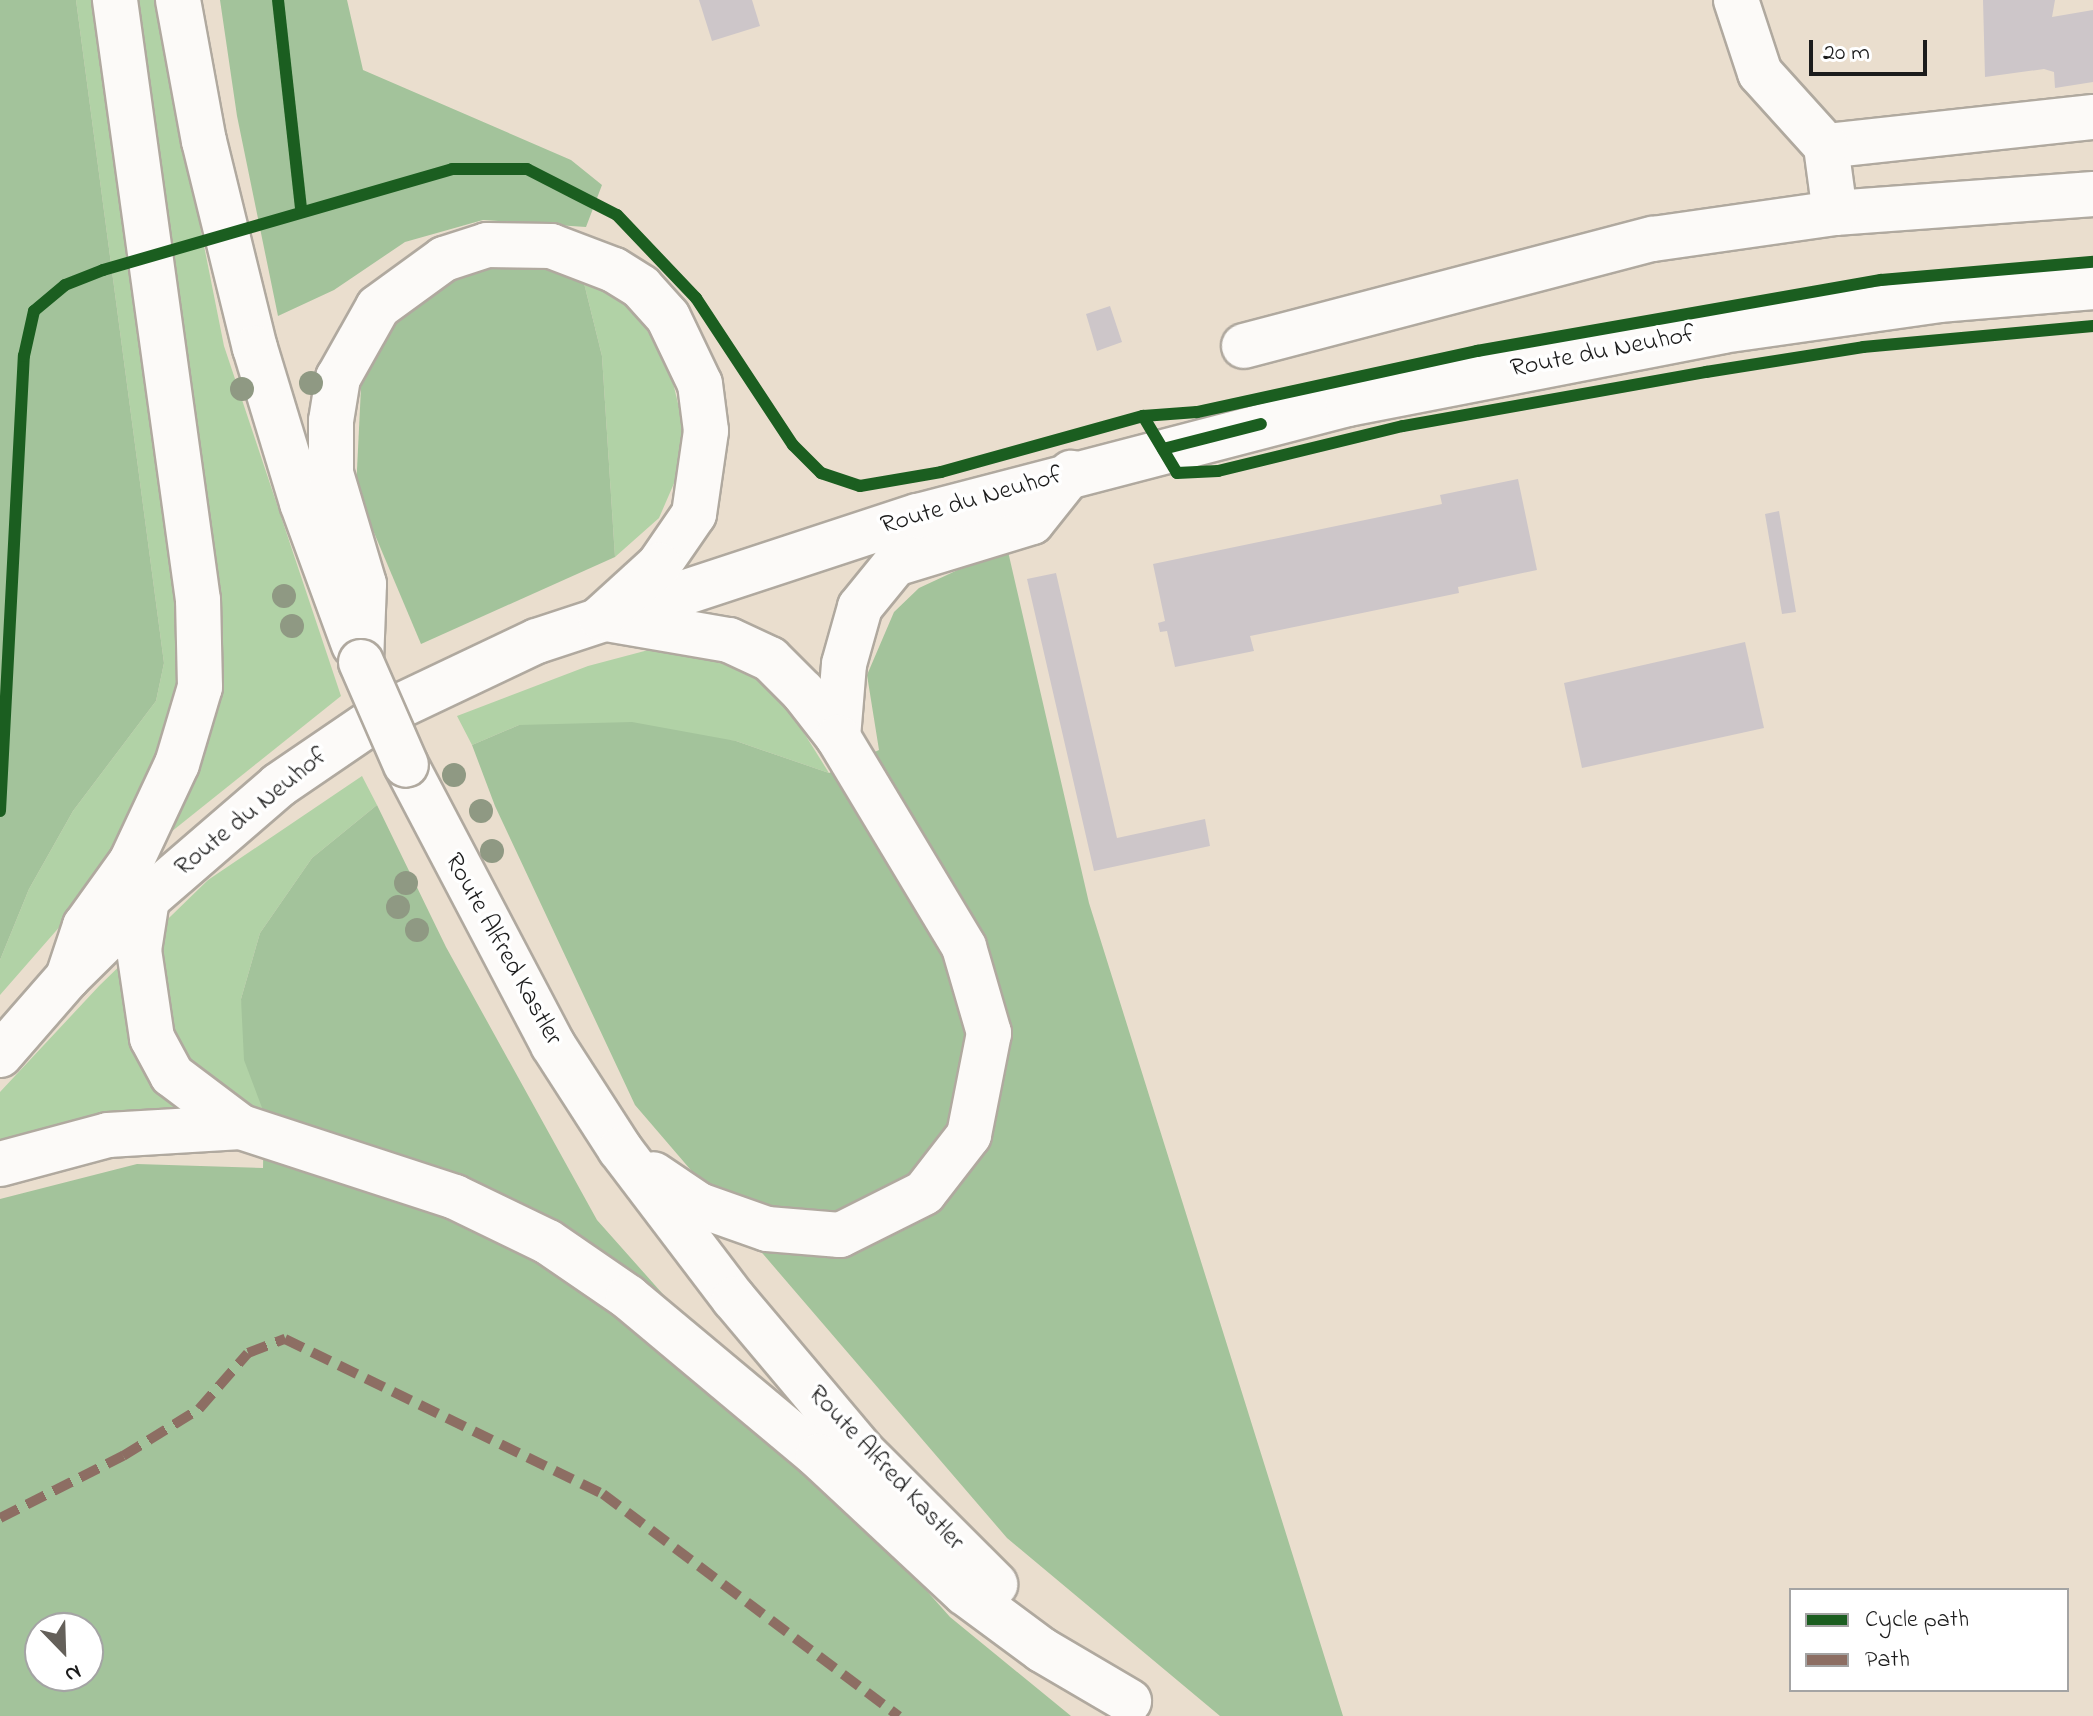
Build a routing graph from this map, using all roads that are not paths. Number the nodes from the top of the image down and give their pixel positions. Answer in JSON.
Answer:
{"nodes":[{"id":1,"x":115,"y":0,"type":"edge"},
{"id":2,"x":178,"y":0,"type":"edge"},
{"id":3,"x":1736,"y":0,"type":"edge"},
{"id":4,"x":2093,"y":117,"type":"edge"},
{"id":5,"x":1826,"y":146,"type":"junction"},
{"id":6,"x":2093,"y":194,"type":"edge"},
{"id":7,"x":1835,"y":213,"type":"junction"},
{"id":8,"x":2093,"y":287,"type":"edge"},
{"id":9,"x":1244,"y":346,"type":"dead end"},
{"id":10,"x":1071,"y":473,"type":"junction"},
{"id":11,"x":601,"y":618,"type":"junction"},
{"id":12,"x":361,"y":662,"type":"junction"},
{"id":13,"x":838,"y":737,"type":"junction"},
{"id":14,"x":147,"y":899,"type":"junction"},
{"id":15,"x":68,"y":977,"type":"junction"},
{"id":16,"x":0,"y":1055,"type":"edge"},
{"id":17,"x":241,"y":1127,"type":"junction"},
{"id":18,"x":620,"y":1149,"type":"junction"},
{"id":19,"x":0,"y":1164,"type":"edge"},
{"id":20,"x":1139,"y":1708,"type":"edge"}],
"edges":[{"from":1,"to":15,"type":"main road"},
{"from":2,"to":12,"type":"main road","name":"Route Alfred Kastler"},
{"from":3,"to":5,"type":"main road"},
{"from":4,"to":5,"type":"main road"},
{"from":5,"to":7,"type":"main road"},
{"from":6,"to":7,"type":"main road"},
{"from":7,"to":9,"type":"main road"},
{"from":8,"to":10,"type":"main road","name":"Route du Neuhof"},
{"from":10,"to":11,"type":"main road","name":"Route du Neuhof"},
{"from":10,"to":13,"type":"main road"},
{"from":11,"to":12,"type":"main road"},
{"from":11,"to":13,"type":"main road"},
{"from":11,"to":14,"type":"main road","name":"Route du Neuhof"},
{"from":12,"to":18,"type":"main road","name":"Route Alfred Kastler","bridge":true},
{"from":13,"to":18,"type":"main road"},
{"from":14,"to":15,"type":"main road","name":"Route du Neuhof"},
{"from":14,"to":17,"type":"main road"},
{"from":15,"to":16,"type":"main road","name":"Route du Neuhof"},
{"from":17,"to":19,"type":"main road"},
{"from":17,"to":20,"type":"main road"},
{"from":18,"to":20,"type":"main road","name":"Route Alfred Kastler"}]}
